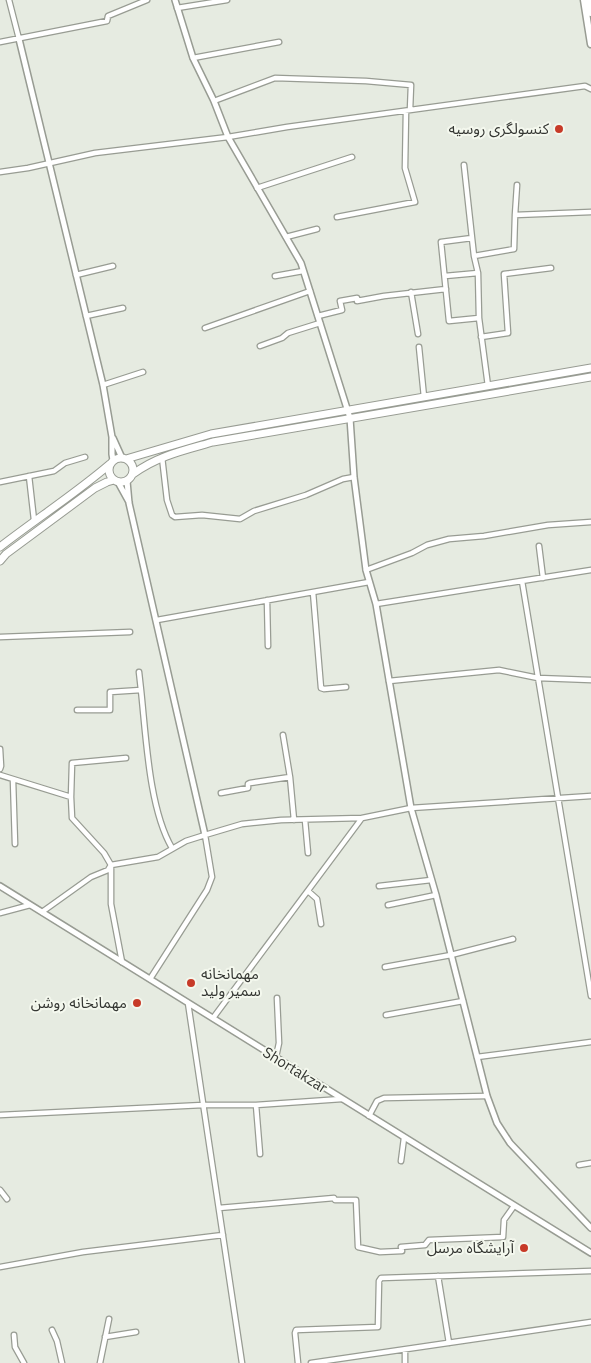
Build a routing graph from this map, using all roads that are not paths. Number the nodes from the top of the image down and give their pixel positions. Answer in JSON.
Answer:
{"nodes":[{"id":1,"x":9,"y":0,"type":"edge"},
{"id":2,"x":147,"y":0,"type":"edge"},
{"id":3,"x":175,"y":0,"type":"edge"},
{"id":4,"x":227,"y":0,"type":"edge"},
{"id":5,"x":584,"y":0,"type":"edge"},
{"id":6,"x":589,"y":0,"type":"edge"},
{"id":7,"x":177,"y":8,"type":"junction"},
{"id":8,"x":591,"y":13,"type":"edge"},
{"id":9,"x":19,"y":39,"type":"junction"},
{"id":10,"x":0,"y":42,"type":"edge"},
{"id":11,"x":279,"y":42,"type":"dead end"},
{"id":12,"x":591,"y":44,"type":"edge"},
{"id":13,"x":193,"y":58,"type":"junction"},
{"id":14,"x":591,"y":88,"type":"edge"},
{"id":15,"x":214,"y":101,"type":"junction"},
{"id":16,"x":408,"y":111,"type":"junction"},
{"id":17,"x":228,"y":137,"type":"junction"},
{"id":18,"x":352,"y":158,"type":"dead end"},
{"id":19,"x":48,"y":163,"type":"junction"},
{"id":20,"x":464,"y":165,"type":"dead end"},
{"id":21,"x":0,"y":172,"type":"edge"},
{"id":22,"x":517,"y":185,"type":"dead end"},
{"id":23,"x":257,"y":188,"type":"junction"},
{"id":24,"x":591,"y":212,"type":"edge"},
{"id":25,"x":515,"y":215,"type":"junction"},
{"id":26,"x":337,"y":217,"type":"dead end"},
{"id":27,"x":317,"y":229,"type":"dead end"},
{"id":28,"x":286,"y":237,"type":"junction"},
{"id":29,"x":472,"y":238,"type":"junction"},
{"id":30,"x":474,"y":256,"type":"junction"},
{"id":31,"x":114,"y":266,"type":"dead end"},
{"id":32,"x":551,"y":268,"type":"dead end"},
{"id":33,"x":303,"y":271,"type":"junction"},
{"id":34,"x":478,"y":273,"type":"junction"},
{"id":35,"x":76,"y":275,"type":"junction"},
{"id":36,"x":275,"y":276,"type":"dead end"},
{"id":37,"x":445,"y":276,"type":"junction"},
{"id":38,"x":446,"y":290,"type":"junction"},
{"id":39,"x":310,"y":291,"type":"junction"},
{"id":40,"x":411,"y":292,"type":"junction"},
{"id":41,"x":123,"y":308,"type":"dead end"},
{"id":42,"x":86,"y":316,"type":"junction"},
{"id":43,"x":318,"y":316,"type":"junction"},
{"id":44,"x":479,"y":318,"type":"junction"},
{"id":45,"x":320,"y":323,"type":"junction"},
{"id":46,"x":205,"y":328,"type":"dead end"},
{"id":47,"x":418,"y":334,"type":"dead end"},
{"id":48,"x":481,"y":337,"type":"junction"},
{"id":49,"x":260,"y":346,"type":"dead end"},
{"id":50,"x":419,"y":347,"type":"dead end"},
{"id":51,"x":591,"y":368,"type":"edge"},
{"id":52,"x":143,"y":372,"type":"dead end"},
{"id":53,"x":591,"y":377,"type":"edge"},
{"id":54,"x":103,"y":385,"type":"junction"},
{"id":55,"x":488,"y":386,"type":"junction"},
{"id":56,"x":424,"y":397,"type":"junction"},
{"id":57,"x":348,"y":410,"type":"junction"},
{"id":58,"x":350,"y":418,"type":"junction"},
{"id":59,"x":112,"y":437,"type":"junction"},
{"id":60,"x":85,"y":457,"type":"dead end"},
{"id":61,"x":162,"y":457,"type":"junction"},
{"id":62,"x":124,"y":458,"type":"junction"},
{"id":63,"x":112,"y":462,"type":"junction"},
{"id":64,"x":133,"y":474,"type":"junction"},
{"id":65,"x":29,"y":476,"type":"junction"},
{"id":66,"x":354,"y":477,"type":"junction"},
{"id":67,"x":127,"y":481,"type":"junction"},
{"id":68,"x":0,"y":482,"type":"edge"},
{"id":69,"x":116,"y":482,"type":"junction"},
{"id":70,"x":129,"y":503,"type":"junction"},
{"id":71,"x":34,"y":520,"type":"junction"},
{"id":72,"x":591,"y":522,"type":"edge"},
{"id":73,"x":539,"y":546,"type":"dead end"},
{"id":74,"x":0,"y":547,"type":"edge"},
{"id":75,"x":0,"y":561,"type":"edge"},
{"id":76,"x":366,"y":570,"type":"junction"},
{"id":77,"x":591,"y":570,"type":"edge"},
{"id":78,"x":544,"y":578,"type":"junction"},
{"id":79,"x":522,"y":581,"type":"junction"},
{"id":80,"x":368,"y":582,"type":"junction"},
{"id":81,"x":313,"y":592,"type":"junction"},
{"id":82,"x":267,"y":600,"type":"junction"},
{"id":83,"x":376,"y":604,"type":"junction"},
{"id":84,"x":157,"y":620,"type":"junction"},
{"id":85,"x":130,"y":632,"type":"dead end"},
{"id":86,"x":0,"y":638,"type":"edge"},
{"id":87,"x":268,"y":646,"type":"dead end"},
{"id":88,"x":138,"y":672,"type":"dead end"},
{"id":89,"x":538,"y":678,"type":"junction"},
{"id":90,"x":591,"y":680,"type":"edge"},
{"id":91,"x":389,"y":681,"type":"junction"},
{"id":92,"x":346,"y":687,"type":"dead end"},
{"id":93,"x":140,"y":690,"type":"junction"},
{"id":94,"x":77,"y":710,"type":"dead end"},
{"id":95,"x":283,"y":735,"type":"dead end"},
{"id":96,"x":0,"y":749,"type":"edge"},
{"id":97,"x":126,"y":758,"type":"dead end"},
{"id":98,"x":0,"y":769,"type":"edge"},
{"id":99,"x":0,"y":775,"type":"edge"},
{"id":100,"x":290,"y":777,"type":"junction"},
{"id":101,"x":13,"y":780,"type":"junction"},
{"id":102,"x":221,"y":793,"type":"dead end"},
{"id":103,"x":591,"y":796,"type":"edge"},
{"id":104,"x":71,"y":797,"type":"junction"},
{"id":105,"x":559,"y":798,"type":"junction"},
{"id":106,"x":411,"y":808,"type":"junction"},
{"id":107,"x":362,"y":818,"type":"junction"},
{"id":108,"x":294,"y":820,"type":"junction"},
{"id":109,"x":305,"y":820,"type":"junction"},
{"id":110,"x":205,"y":835,"type":"junction"},
{"id":111,"x":15,"y":844,"type":"dead end"},
{"id":112,"x":172,"y":848,"type":"junction"},
{"id":113,"x":308,"y":853,"type":"dead end"},
{"id":114,"x":112,"y":866,"type":"junction"},
{"id":115,"x":431,"y":880,"type":"junction"},
{"id":116,"x":0,"y":886,"type":"edge"},
{"id":117,"x":379,"y":886,"type":"dead end"},
{"id":118,"x":308,"y":891,"type":"junction"},
{"id":119,"x":436,"y":895,"type":"junction"},
{"id":120,"x":30,"y":905,"type":"junction"},
{"id":121,"x":388,"y":905,"type":"dead end"},
{"id":122,"x":42,"y":912,"type":"junction"},
{"id":123,"x":0,"y":913,"type":"edge"},
{"id":124,"x":320,"y":924,"type":"dead end"},
{"id":125,"x":513,"y":939,"type":"dead end"},
{"id":126,"x":451,"y":955,"type":"junction"},
{"id":127,"x":122,"y":962,"type":"junction"},
{"id":128,"x":385,"y":967,"type":"dead end"},
{"id":129,"x":150,"y":979,"type":"junction"},
{"id":130,"x":591,"y":990,"type":"edge"},
{"id":131,"x":591,"y":996,"type":"edge"},
{"id":132,"x":277,"y":998,"type":"dead end"},
{"id":133,"x":463,"y":1001,"type":"junction"},
{"id":134,"x":188,"y":1003,"type":"junction"},
{"id":135,"x":386,"y":1015,"type":"dead end"},
{"id":136,"x":213,"y":1018,"type":"junction"},
{"id":137,"x":591,"y":1042,"type":"edge"},
{"id":138,"x":276,"y":1057,"type":"junction"},
{"id":139,"x":477,"y":1057,"type":"junction"},
{"id":140,"x":487,"y":1096,"type":"junction"},
{"id":141,"x":342,"y":1099,"type":"junction"},
{"id":142,"x":203,"y":1105,"type":"junction"},
{"id":143,"x":256,"y":1105,"type":"junction"},
{"id":144,"x":0,"y":1115,"type":"edge"},
{"id":145,"x":369,"y":1116,"type":"junction"},
{"id":146,"x":404,"y":1138,"type":"junction"},
{"id":147,"x":260,"y":1154,"type":"dead end"},
{"id":148,"x":401,"y":1161,"type":"dead end"},
{"id":149,"x":591,"y":1162,"type":"edge"},
{"id":150,"x":579,"y":1165,"type":"dead end"},
{"id":151,"x":0,"y":1190,"type":"edge"},
{"id":152,"x":7,"y":1199,"type":"dead end"},
{"id":153,"x":514,"y":1206,"type":"junction"},
{"id":154,"x":219,"y":1208,"type":"junction"},
{"id":155,"x":591,"y":1228,"type":"edge"},
{"id":156,"x":223,"y":1235,"type":"junction"},
{"id":157,"x":591,"y":1253,"type":"edge"},
{"id":158,"x":0,"y":1267,"type":"edge"},
{"id":159,"x":591,"y":1271,"type":"edge"},
{"id":160,"x":438,"y":1276,"type":"junction"},
{"id":161,"x":109,"y":1319,"type":"dead end"},
{"id":162,"x":591,"y":1322,"type":"edge"},
{"id":163,"x":52,"y":1330,"type":"dead end"},
{"id":164,"x":136,"y":1332,"type":"dead end"},
{"id":165,"x":14,"y":1335,"type":"dead end"},
{"id":166,"x":105,"y":1337,"type":"junction"},
{"id":167,"x":449,"y":1343,"type":"junction"},
{"id":168,"x":404,"y":1350,"type":"junction"},
{"id":169,"x":24,"y":1363,"type":"edge"},
{"id":170,"x":62,"y":1363,"type":"edge"},
{"id":171,"x":100,"y":1363,"type":"edge"},
{"id":172,"x":242,"y":1363,"type":"edge"},
{"id":173,"x":298,"y":1363,"type":"edge"},
{"id":174,"x":311,"y":1363,"type":"edge"},
{"id":175,"x":406,"y":1363,"type":"edge"}],
"edges":[{"from":1,"to":9,"type":"street"},
{"from":2,"to":9,"type":"street"},
{"from":3,"to":7,"type":"street"},
{"from":4,"to":7,"type":"street"},
{"from":5,"to":12,"type":"main road"},
{"from":6,"to":8,"type":"main road"},
{"from":7,"to":13,"type":"street"},
{"from":9,"to":10,"type":"street"},
{"from":9,"to":19,"type":"street"},
{"from":11,"to":13,"type":"street"},
{"from":13,"to":15,"type":"street"},
{"from":14,"to":16,"type":"street"},
{"from":15,"to":16,"type":"street"},
{"from":15,"to":17,"type":"street"},
{"from":16,"to":17,"type":"street"},
{"from":16,"to":26,"type":"street"},
{"from":17,"to":19,"type":"street"},
{"from":17,"to":23,"type":"street"},
{"from":18,"to":23,"type":"street"},
{"from":19,"to":21,"type":"street"},
{"from":19,"to":35,"type":"street"},
{"from":20,"to":29,"type":"street"},
{"from":22,"to":25,"type":"street"},
{"from":23,"to":28,"type":"street"},
{"from":24,"to":25,"type":"street"},
{"from":25,"to":30,"type":"street"},
{"from":27,"to":28,"type":"street"},
{"from":28,"to":33,"type":"street"},
{"from":29,"to":30,"type":"street"},
{"from":29,"to":37,"type":"street"},
{"from":30,"to":34,"type":"street"},
{"from":31,"to":35,"type":"street"},
{"from":32,"to":48,"type":"street"},
{"from":33,"to":36,"type":"street"},
{"from":33,"to":39,"type":"street"},
{"from":34,"to":37,"type":"street"},
{"from":34,"to":44,"type":"street"},
{"from":35,"to":42,"type":"street"},
{"from":37,"to":38,"type":"street"},
{"from":38,"to":40,"type":"street"},
{"from":38,"to":44,"type":"street"},
{"from":39,"to":43,"type":"street"},
{"from":39,"to":46,"type":"street"},
{"from":40,"to":43,"type":"street"},
{"from":40,"to":47,"type":"street"},
{"from":41,"to":42,"type":"street"},
{"from":42,"to":54,"type":"street"},
{"from":43,"to":45,"type":"street"},
{"from":44,"to":48,"type":"street"},
{"from":45,"to":49,"type":"street"},
{"from":45,"to":57,"type":"street"},
{"from":48,"to":55,"type":"street"},
{"from":50,"to":56,"type":"street"},
{"from":51,"to":55,"type":"highway"},
{"from":52,"to":54,"type":"street"},
{"from":53,"to":58,"type":"highway"},
{"from":54,"to":59,"type":"street"},
{"from":55,"to":56,"type":"highway"},
{"from":56,"to":57,"type":"highway"},
{"from":57,"to":58,"type":"street"},
{"from":57,"to":62,"type":"highway"},
{"from":58,"to":61,"type":"highway"},
{"from":58,"to":66,"type":"street"},
{"from":59,"to":62,"type":"street"},
{"from":59,"to":63,"type":"street"},
{"from":60,"to":65,"type":"street"},
{"from":61,"to":64,"type":"highway"},
{"from":61,"to":66,"type":"street"},
{"from":62,"to":63,"type":"highway"},
{"from":62,"to":64,"type":"highway"},
{"from":63,"to":69,"type":"highway"},
{"from":63,"to":71,"type":"highway"},
{"from":64,"to":67,"type":"highway"},
{"from":65,"to":68,"type":"street"},
{"from":65,"to":71,"type":"street"},
{"from":66,"to":76,"type":"street"},
{"from":67,"to":69,"type":"highway"},
{"from":67,"to":70,"type":"street"},
{"from":69,"to":70,"type":"street"},
{"from":69,"to":75,"type":"highway"},
{"from":70,"to":84,"type":"street"},
{"from":71,"to":74,"type":"highway"},
{"from":72,"to":76,"type":"street"},
{"from":73,"to":78,"type":"street"},
{"from":76,"to":80,"type":"street"},
{"from":77,"to":78,"type":"street"},
{"from":78,"to":79,"type":"street"},
{"from":79,"to":83,"type":"street"},
{"from":79,"to":89,"type":"street"},
{"from":80,"to":81,"type":"street"},
{"from":80,"to":83,"type":"street"},
{"from":81,"to":82,"type":"street"},
{"from":81,"to":92,"type":"street"},
{"from":82,"to":84,"type":"street"},
{"from":82,"to":87,"type":"street"},
{"from":83,"to":91,"type":"street"},
{"from":84,"to":110,"type":"street"},
{"from":85,"to":86,"type":"street"},
{"from":88,"to":93,"type":"street"},
{"from":89,"to":90,"type":"street"},
{"from":89,"to":91,"type":"street"},
{"from":89,"to":105,"type":"street"},
{"from":91,"to":106,"type":"street"},
{"from":93,"to":94,"type":"street"},
{"from":93,"to":112,"type":"street"},
{"from":95,"to":100,"type":"street"},
{"from":96,"to":98,"type":"street"},
{"from":97,"to":104,"type":"street"},
{"from":99,"to":101,"type":"street"},
{"from":100,"to":102,"type":"street"},
{"from":100,"to":108,"type":"street"},
{"from":101,"to":104,"type":"street"},
{"from":101,"to":111,"type":"street"},
{"from":103,"to":105,"type":"street"},
{"from":104,"to":114,"type":"street"},
{"from":105,"to":106,"type":"street"},
{"from":105,"to":130,"type":"street"},
{"from":106,"to":107,"type":"street"},
{"from":106,"to":115,"type":"street"},
{"from":107,"to":109,"type":"street"},
{"from":107,"to":118,"type":"street"},
{"from":108,"to":109,"type":"street"},
{"from":108,"to":110,"type":"street"},
{"from":109,"to":113,"type":"street"},
{"from":110,"to":112,"type":"street"},
{"from":110,"to":129,"type":"street"},
{"from":112,"to":114,"type":"street"},
{"from":114,"to":122,"type":"street"},
{"from":114,"to":127,"type":"street"},
{"from":115,"to":117,"type":"street"},
{"from":115,"to":119,"type":"street"},
{"from":116,"to":120,"type":"street","name":"Shortakzar"},
{"from":118,"to":124,"type":"street"},
{"from":118,"to":136,"type":"street"},
{"from":119,"to":121,"type":"street"},
{"from":119,"to":126,"type":"street"},
{"from":120,"to":122,"type":"street","name":"Shortakzar"},
{"from":120,"to":123,"type":"street"},
{"from":122,"to":127,"type":"street","name":"Shortakzar"},
{"from":125,"to":126,"type":"street"},
{"from":126,"to":128,"type":"street"},
{"from":126,"to":133,"type":"street"},
{"from":127,"to":129,"type":"street","name":"Shortakzar"},
{"from":129,"to":134,"type":"street","name":"Shortakzar"},
{"from":130,"to":131,"type":"street"},
{"from":132,"to":138,"type":"street"},
{"from":133,"to":135,"type":"street"},
{"from":133,"to":139,"type":"street"},
{"from":134,"to":136,"type":"street","name":"Shortakzar"},
{"from":134,"to":142,"type":"street"},
{"from":136,"to":138,"type":"street","name":"Shortakzar"},
{"from":137,"to":139,"type":"street"},
{"from":138,"to":141,"type":"street","name":"Shortakzar"},
{"from":139,"to":140,"type":"street"},
{"from":140,"to":145,"type":"street"},
{"from":140,"to":155,"type":"street"},
{"from":141,"to":143,"type":"street"},
{"from":141,"to":145,"type":"street","name":"Shortakzar"},
{"from":142,"to":143,"type":"street"},
{"from":142,"to":144,"type":"street"},
{"from":142,"to":154,"type":"street"},
{"from":143,"to":147,"type":"street"},
{"from":145,"to":146,"type":"street","name":"Shortakzar"},
{"from":146,"to":148,"type":"street"},
{"from":146,"to":153,"type":"street","name":"Shortakzar"},
{"from":149,"to":150,"type":"street"},
{"from":151,"to":152,"type":"street"},
{"from":153,"to":154,"type":"street"},
{"from":153,"to":157,"type":"street","name":"Shortakzar"},
{"from":154,"to":156,"type":"street"},
{"from":156,"to":158,"type":"street"},
{"from":156,"to":172,"type":"street"},
{"from":159,"to":160,"type":"street"},
{"from":160,"to":167,"type":"street"},
{"from":160,"to":173,"type":"street"},
{"from":161,"to":166,"type":"street"},
{"from":162,"to":167,"type":"street"},
{"from":163,"to":170,"type":"street"},
{"from":164,"to":166,"type":"street"},
{"from":165,"to":169,"type":"street"},
{"from":166,"to":171,"type":"street"},
{"from":167,"to":168,"type":"street"},
{"from":168,"to":174,"type":"street"},
{"from":168,"to":175,"type":"street"}]}
